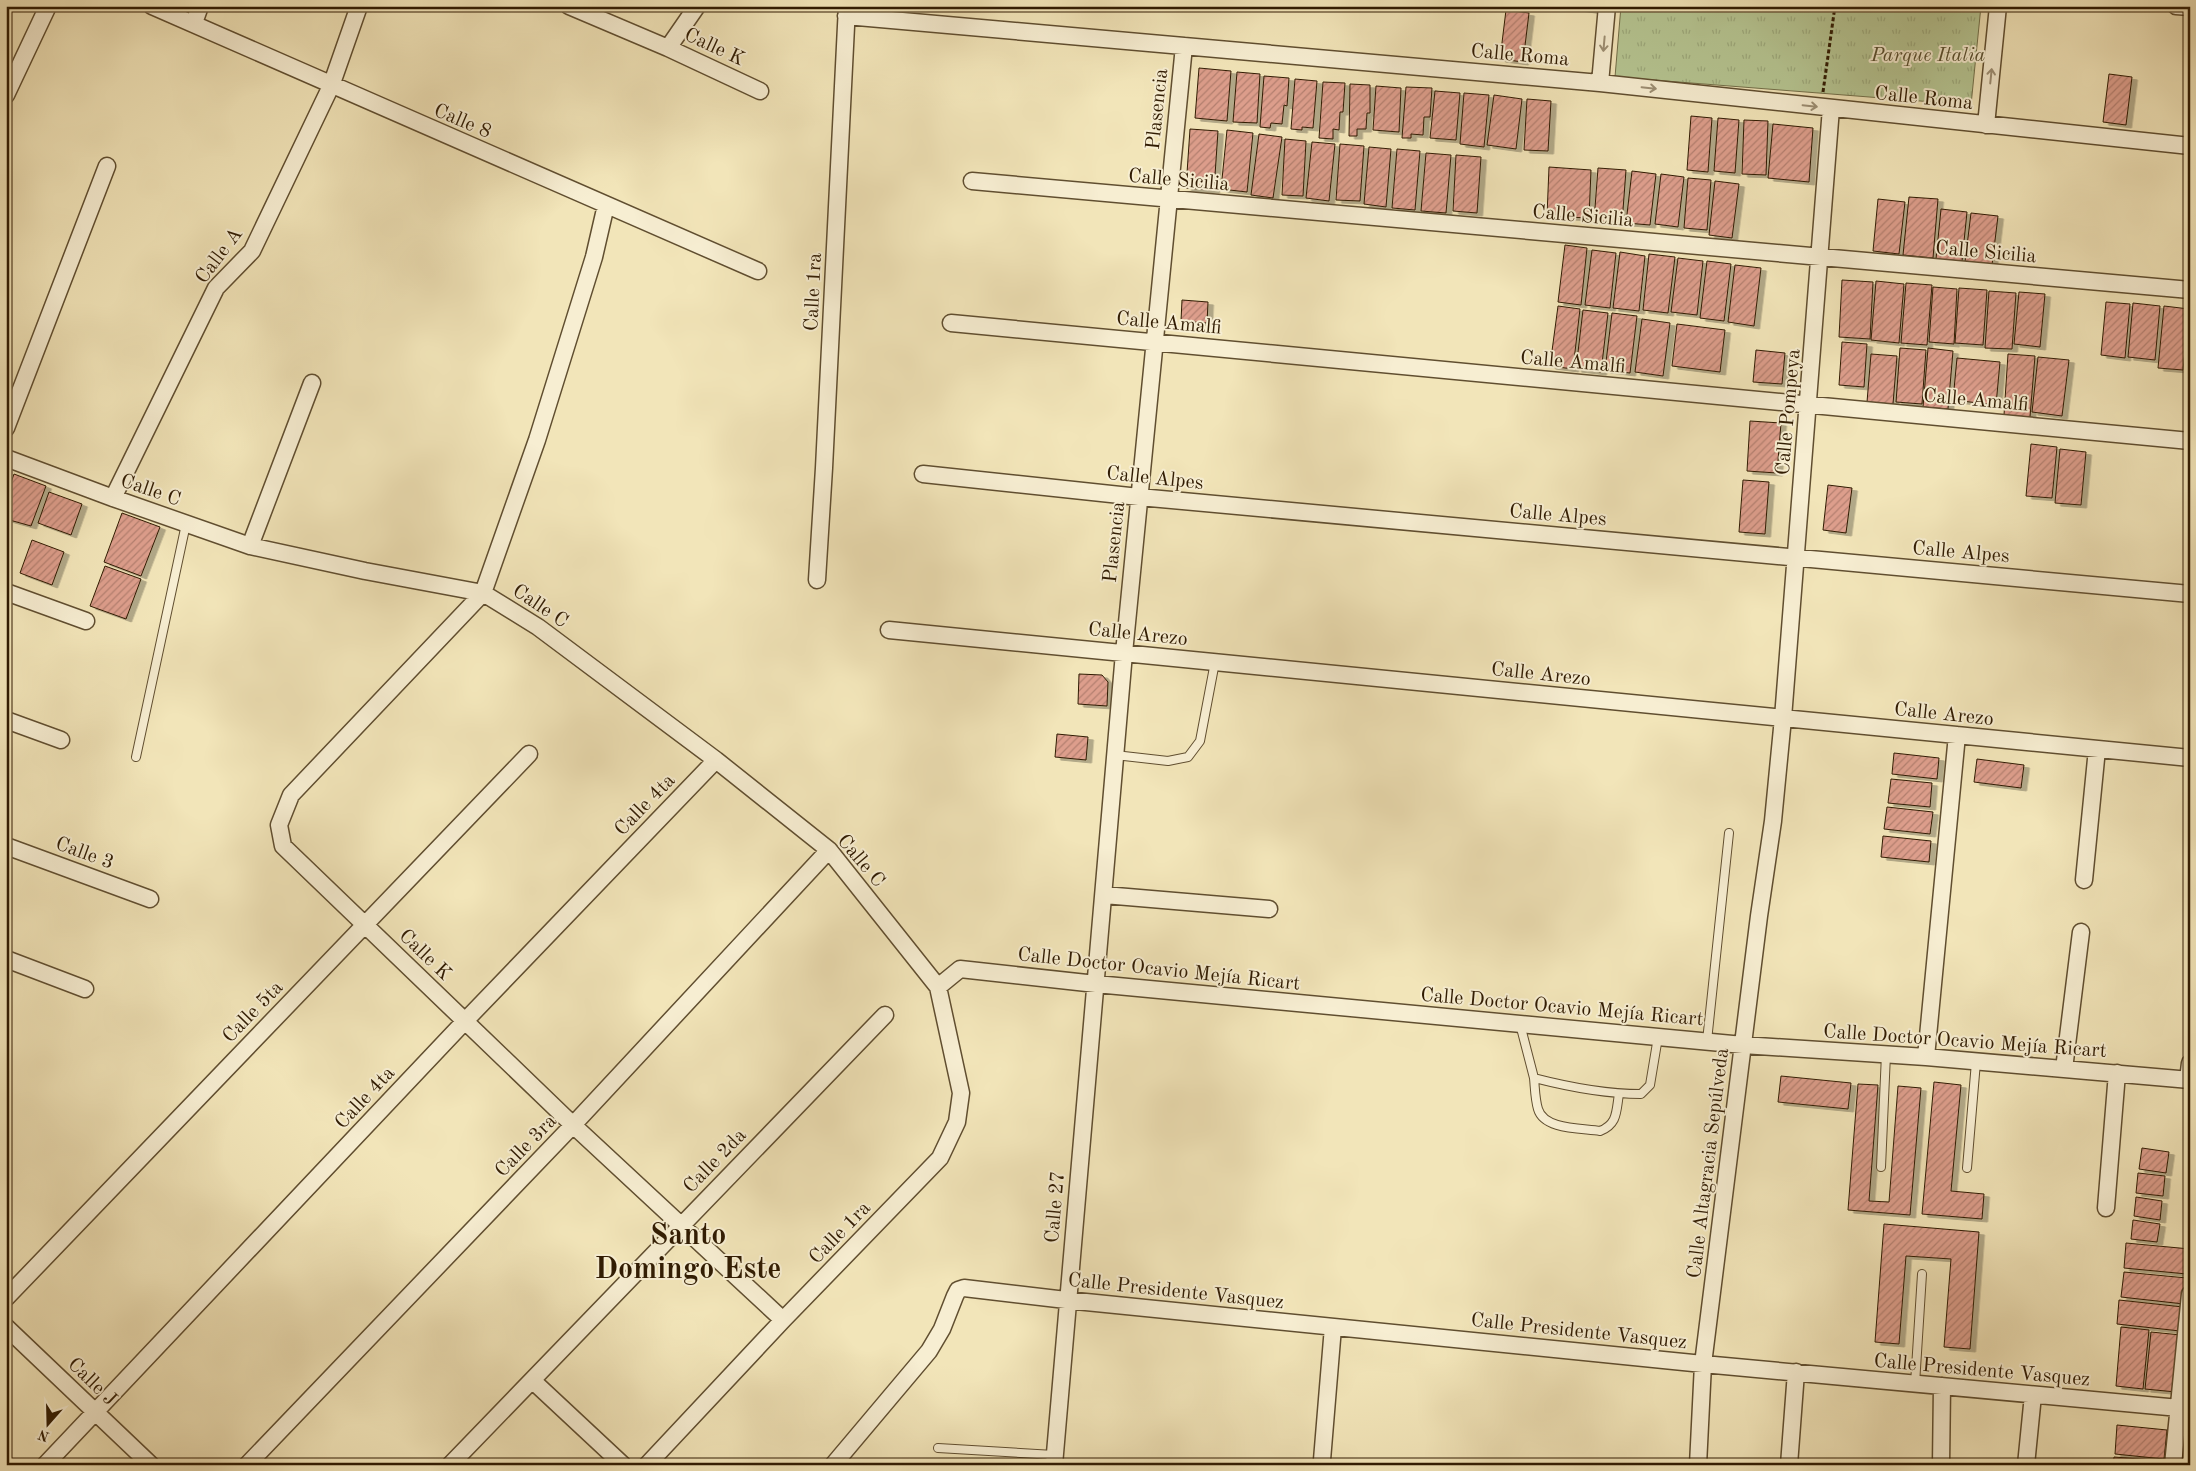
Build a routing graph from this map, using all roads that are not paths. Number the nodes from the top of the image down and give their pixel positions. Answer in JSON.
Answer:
{"nodes":[{"id":1,"x":48,"y":6,"type":"edge"},
{"id":2,"x":152,"y":6,"type":"edge"},
{"id":3,"x":200,"y":6,"type":"edge"},
{"id":4,"x":359,"y":6,"type":"edge"},
{"id":5,"x":569,"y":6,"type":"edge"},
{"id":6,"x":697,"y":6,"type":"edge"},
{"id":7,"x":1608,"y":6,"type":"edge"},
{"id":8,"x":1998,"y":6,"type":"edge"},
{"id":9,"x":2176,"y":6,"type":"edge"},
{"id":10,"x":2190,"y":8,"type":"edge"},
{"id":11,"x":847,"y":11,"type":"edge"},
{"id":12,"x":194,"y":23,"type":"junction"},
{"id":13,"x":1184,"y":46,"type":"junction"},
{"id":14,"x":668,"y":48,"type":"junction"},
{"id":15,"x":1600,"y":83,"type":"junction"},
{"id":16,"x":331,"y":86,"type":"junction"},
{"id":17,"x":760,"y":91,"type":"dead end"},
{"id":18,"x":6,"y":94,"type":"edge"},
{"id":19,"x":1826,"y":108,"type":"junction"},
{"id":20,"x":1986,"y":125,"type":"junction"},
{"id":21,"x":2190,"y":146,"type":"edge"},
{"id":22,"x":107,"y":166,"type":"dead end"},
{"id":23,"x":972,"y":181,"type":"dead end"},
{"id":24,"x":1169,"y":199,"type":"junction"},
{"id":25,"x":606,"y":205,"type":"junction"},
{"id":26,"x":1821,"y":257,"type":"junction"},
{"id":27,"x":758,"y":271,"type":"dead end"},
{"id":28,"x":2190,"y":290,"type":"edge"},
{"id":29,"x":951,"y":322,"type":"dead end"},
{"id":30,"x":1154,"y":342,"type":"junction"},
{"id":31,"x":312,"y":383,"type":"dead end"},
{"id":32,"x":1809,"y":405,"type":"junction"},
{"id":33,"x":6,"y":428,"type":"edge"},
{"id":34,"x":2190,"y":441,"type":"edge"},
{"id":35,"x":6,"y":458,"type":"edge"},
{"id":36,"x":923,"y":474,"type":"dead end"},
{"id":37,"x":1139,"y":497,"type":"junction"},
{"id":38,"x":113,"y":498,"type":"junction"},
{"id":39,"x":186,"y":524,"type":"junction"},
{"id":40,"x":250,"y":546,"type":"junction"},
{"id":41,"x":1796,"y":558,"type":"junction"},
{"id":42,"x":816,"y":580,"type":"dead end"},
{"id":43,"x":6,"y":592,"type":"edge"},
{"id":44,"x":484,"y":593,"type":"junction"},
{"id":45,"x":2190,"y":594,"type":"edge"},
{"id":46,"x":86,"y":621,"type":"dead end"},
{"id":47,"x":889,"y":630,"type":"dead end"},
{"id":48,"x":1124,"y":653,"type":"junction"},
{"id":49,"x":1215,"y":662,"type":"junction"},
{"id":50,"x":1784,"y":718,"type":"junction"},
{"id":51,"x":6,"y":720,"type":"edge"},
{"id":52,"x":1957,"y":735,"type":"junction"},
{"id":53,"x":61,"y":740,"type":"dead end"},
{"id":54,"x":2097,"y":749,"type":"junction"},
{"id":55,"x":529,"y":754,"type":"dead end"},
{"id":56,"x":1115,"y":756,"type":"junction"},
{"id":57,"x":136,"y":757,"type":"dead end"},
{"id":58,"x":2190,"y":758,"type":"edge"},
{"id":59,"x":716,"y":760,"type":"junction"},
{"id":60,"x":1729,"y":833,"type":"dead end"},
{"id":61,"x":6,"y":846,"type":"edge"},
{"id":62,"x":829,"y":850,"type":"junction"},
{"id":63,"x":2084,"y":880,"type":"dead end"},
{"id":64,"x":1104,"y":895,"type":"junction"},
{"id":65,"x":150,"y":898,"type":"dead end"},
{"id":66,"x":1270,"y":909,"type":"dead end"},
{"id":67,"x":364,"y":924,"type":"junction"},
{"id":68,"x":2080,"y":932,"type":"dead end"},
{"id":69,"x":6,"y":960,"type":"edge"},
{"id":70,"x":1096,"y":984,"type":"junction"},
{"id":71,"x":938,"y":987,"type":"junction"},
{"id":72,"x":85,"y":989,"type":"dead end"},
{"id":73,"x":885,"y":1015,"type":"dead end"},
{"id":74,"x":465,"y":1021,"type":"junction"},
{"id":75,"x":1520,"y":1024,"type":"junction"},
{"id":76,"x":1658,"y":1037,"type":"junction"},
{"id":77,"x":1707,"y":1041,"type":"junction"},
{"id":78,"x":1743,"y":1045,"type":"junction"},
{"id":79,"x":1886,"y":1054,"type":"junction"},
{"id":80,"x":1926,"y":1057,"type":"junction"},
{"id":81,"x":1976,"y":1062,"type":"junction"},
{"id":82,"x":2190,"y":1063,"type":"edge"},
{"id":83,"x":2064,"y":1069,"type":"junction"},
{"id":84,"x":2117,"y":1073,"type":"junction"},
{"id":85,"x":1534,"y":1078,"type":"junction"},
{"id":86,"x":2189,"y":1080,"type":"edge"},
{"id":87,"x":1619,"y":1094,"type":"junction"},
{"id":88,"x":573,"y":1125,"type":"junction"},
{"id":89,"x":1880,"y":1167,"type":"dead end"},
{"id":90,"x":1967,"y":1168,"type":"dead end"},
{"id":91,"x":2106,"y":1208,"type":"dead end"},
{"id":92,"x":681,"y":1225,"type":"junction"},
{"id":93,"x":1922,"y":1274,"type":"dead end"},
{"id":94,"x":6,"y":1298,"type":"edge"},
{"id":95,"x":1066,"y":1300,"type":"junction"},
{"id":96,"x":2189,"y":1303,"type":"edge"},
{"id":97,"x":783,"y":1320,"type":"junction"},
{"id":98,"x":6,"y":1327,"type":"edge"},
{"id":99,"x":1332,"y":1327,"type":"junction"},
{"id":100,"x":1703,"y":1364,"type":"junction"},
{"id":101,"x":1796,"y":1372,"type":"junction"},
{"id":102,"x":532,"y":1380,"type":"junction"},
{"id":103,"x":1915,"y":1384,"type":"junction"},
{"id":104,"x":1942,"y":1386,"type":"junction"},
{"id":105,"x":2033,"y":1395,"type":"junction"},
{"id":106,"x":2184,"y":1409,"type":"edge"},
{"id":107,"x":95,"y":1413,"type":"junction"},
{"id":108,"x":938,"y":1448,"type":"dead end"},
{"id":109,"x":1054,"y":1460,"type":"edge"},
{"id":110,"x":1322,"y":1460,"type":"dead end"},
{"id":111,"x":45,"y":1465,"type":"edge"},
{"id":112,"x":150,"y":1465,"type":"edge"},
{"id":113,"x":247,"y":1465,"type":"edge"},
{"id":114,"x":450,"y":1465,"type":"edge"},
{"id":115,"x":623,"y":1465,"type":"edge"},
{"id":116,"x":647,"y":1465,"type":"edge"},
{"id":117,"x":834,"y":1465,"type":"edge"},
{"id":118,"x":1698,"y":1465,"type":"edge"},
{"id":119,"x":1789,"y":1465,"type":"edge"},
{"id":120,"x":1941,"y":1465,"type":"edge"},
{"id":121,"x":2026,"y":1465,"type":"edge"},
{"id":122,"x":2173,"y":1465,"type":"edge"}],
"edges":[{"from":1,"to":18,"type":"street"},
{"from":2,"to":12,"type":"street","name":"Calle 8"},
{"from":3,"to":12,"type":"street"},
{"from":4,"to":16,"type":"street","name":"Calle A"},
{"from":5,"to":14,"type":"street","name":"Calle K"},
{"from":6,"to":14,"type":"street"},
{"from":7,"to":15,"type":"street","one_way":true},
{"from":20,"to":8,"type":"street","one_way":true},
{"from":9,"to":10,"type":"street"},
{"from":11,"to":13,"type":"street","name":"Calle Roma"},
{"from":11,"to":42,"type":"street","name":"Calle 1ra"},
{"from":12,"to":16,"type":"street","name":"Calle 8"},
{"from":13,"to":15,"type":"street","name":"Calle Roma"},
{"from":13,"to":24,"type":"street","name":"Plasencia"},
{"from":14,"to":17,"type":"street","name":"Calle K"},
{"from":15,"to":19,"type":"street","name":"Calle Roma","one_way":true},
{"from":16,"to":25,"type":"street","name":"Calle 8"},
{"from":16,"to":38,"type":"street","name":"Calle A"},
{"from":19,"to":20,"type":"street","name":"Calle Roma"},
{"from":19,"to":26,"type":"street","name":"Calle Pompeya"},
{"from":20,"to":21,"type":"street","name":"Calle Roma"},
{"from":22,"to":33,"type":"street"},
{"from":23,"to":24,"type":"street","name":"Calle Sicilia"},
{"from":24,"to":26,"type":"street","name":"Calle Sicilia"},
{"from":24,"to":30,"type":"street","name":"Plasencia"},
{"from":25,"to":27,"type":"street","name":"Calle 8"},
{"from":25,"to":44,"type":"street"},
{"from":26,"to":28,"type":"street","name":"Calle Sicilia"},
{"from":26,"to":32,"type":"street","name":"Calle Pompeya"},
{"from":29,"to":30,"type":"street","name":"Calle Amalfi"},
{"from":30,"to":32,"type":"street","name":"Calle Amalfi"},
{"from":30,"to":37,"type":"street","name":"Plasencia"},
{"from":31,"to":40,"type":"street"},
{"from":32,"to":34,"type":"street","name":"Calle Amalfi"},
{"from":32,"to":41,"type":"street","name":"Calle Pompeya"},
{"from":35,"to":38,"type":"street","name":"Calle C"},
{"from":36,"to":37,"type":"street","name":"Calle Alpes"},
{"from":37,"to":41,"type":"street","name":"Calle Alpes"},
{"from":37,"to":48,"type":"street","name":"Plasencia"},
{"from":38,"to":39,"type":"street","name":"Calle C"},
{"from":39,"to":40,"type":"street","name":"Calle C"},
{"from":39,"to":57,"type":"lane"},
{"from":40,"to":44,"type":"street","name":"Calle C"},
{"from":41,"to":45,"type":"street","name":"Calle Alpes"},
{"from":41,"to":50,"type":"street","name":"Calle Pompeya"},
{"from":43,"to":46,"type":"street"},
{"from":44,"to":59,"type":"street","name":"Calle C"},
{"from":44,"to":67,"type":"street","name":"Calle K"},
{"from":47,"to":48,"type":"street","name":"Calle Arezo"},
{"from":48,"to":49,"type":"street","name":"Calle Arezo"},
{"from":48,"to":56,"type":"street","name":"Plasencia"},
{"from":49,"to":50,"type":"street","name":"Calle Arezo"},
{"from":49,"to":56,"type":"lane"},
{"from":50,"to":52,"type":"street","name":"Calle Arezo"},
{"from":50,"to":78,"type":"street","name":"Calle Altagracia Sepúlveda"},
{"from":51,"to":53,"type":"street"},
{"from":52,"to":54,"type":"street","name":"Calle Arezo"},
{"from":52,"to":80,"type":"street"},
{"from":54,"to":58,"type":"street","name":"Calle Arezo"},
{"from":54,"to":63,"type":"street"},
{"from":55,"to":67,"type":"street","name":"Calle 5ta"},
{"from":56,"to":64,"type":"street","name":"Plasencia"},
{"from":59,"to":62,"type":"street","name":"Calle C"},
{"from":59,"to":74,"type":"street","name":"Calle 4ta"},
{"from":60,"to":77,"type":"lane"},
{"from":61,"to":65,"type":"street","name":"Calle 3"},
{"from":62,"to":71,"type":"street","name":"Calle C"},
{"from":62,"to":88,"type":"street","name":"Calle 3ra"},
{"from":64,"to":66,"type":"street"},
{"from":64,"to":70,"type":"street","name":"Plasencia"},
{"from":67,"to":74,"type":"street","name":"Calle K"},
{"from":67,"to":94,"type":"street","name":"Calle 5ta"},
{"from":68,"to":83,"type":"street"},
{"from":69,"to":72,"type":"street"},
{"from":70,"to":71,"type":"street","name":"Calle Doctor Ocavio Mejía Ricart"},
{"from":70,"to":75,"type":"street","name":"Calle Doctor Ocavio Mejía Ricart"},
{"from":70,"to":95,"type":"street","name":"Calle 27"},
{"from":71,"to":97,"type":"street","name":"Calle 1ra"},
{"from":73,"to":92,"type":"street","name":"Calle 2da"},
{"from":74,"to":88,"type":"street","name":"Calle K"},
{"from":74,"to":107,"type":"street","name":"Calle 4ta"},
{"from":75,"to":76,"type":"street","name":"Calle Doctor Ocavio Mejía Ricart"},
{"from":75,"to":85,"type":"lane"},
{"from":76,"to":77,"type":"street","name":"Calle Doctor Ocavio Mejía Ricart"},
{"from":76,"to":87,"type":"lane"},
{"from":77,"to":78,"type":"street","name":"Calle Doctor Ocavio Mejía Ricart"},
{"from":78,"to":79,"type":"street","name":"Calle Doctor Ocavio Mejía Ricart"},
{"from":78,"to":100,"type":"street","name":"Calle Altagracia Sepúlveda"},
{"from":79,"to":80,"type":"street","name":"Calle Doctor Ocavio Mejía Ricart"},
{"from":79,"to":89,"type":"lane"},
{"from":80,"to":81,"type":"street","name":"Calle Doctor Ocavio Mejía Ricart"},
{"from":81,"to":83,"type":"street","name":"Calle Doctor Ocavio Mejía Ricart"},
{"from":81,"to":90,"type":"lane"},
{"from":82,"to":86,"type":"street"},
{"from":83,"to":84,"type":"street","name":"Calle Doctor Ocavio Mejía Ricart"},
{"from":84,"to":86,"type":"street","name":"Calle Doctor Ocavio Mejía Ricart"},
{"from":84,"to":91,"type":"street"},
{"from":85,"to":87,"type":"lane"},
{"from":85,"to":87,"type":"lane"},
{"from":88,"to":92,"type":"street","name":"Calle K"},
{"from":88,"to":113,"type":"street","name":"Calle 3ra"},
{"from":92,"to":97,"type":"street","name":"Calle K"},
{"from":92,"to":102,"type":"street","name":"Calle 2da"},
{"from":93,"to":103,"type":"lane"},
{"from":95,"to":99,"type":"street","name":"Calle Presidente Vasquez"},
{"from":95,"to":109,"type":"street","name":"Calle 27"},
{"from":95,"to":117,"type":"street","name":"Calle Presidente Vasquez"},
{"from":96,"to":106,"type":"street"},
{"from":97,"to":116,"type":"street","name":"Calle 1ra"},
{"from":98,"to":107,"type":"street","name":"Calle J"},
{"from":99,"to":100,"type":"street","name":"Calle Presidente Vasquez"},
{"from":99,"to":110,"type":"street"},
{"from":100,"to":101,"type":"street","name":"Calle Presidente Vasquez"},
{"from":100,"to":118,"type":"street","name":"Calle Altagracia Sepúlveda"},
{"from":101,"to":103,"type":"street","name":"Calle Presidente Vasquez"},
{"from":101,"to":119,"type":"street"},
{"from":102,"to":114,"type":"street","name":"Calle 2da"},
{"from":102,"to":115,"type":"street"},
{"from":103,"to":104,"type":"street","name":"Calle Presidente Vasquez"},
{"from":104,"to":105,"type":"street","name":"Calle Presidente Vasquez"},
{"from":104,"to":120,"type":"street"},
{"from":105,"to":106,"type":"street","name":"Calle Presidente Vasquez"},
{"from":105,"to":121,"type":"street"},
{"from":106,"to":122,"type":"street"},
{"from":107,"to":111,"type":"street","name":"Calle 4ta"},
{"from":107,"to":112,"type":"street","name":"Calle J"},
{"from":108,"to":109,"type":"lane"}]}
